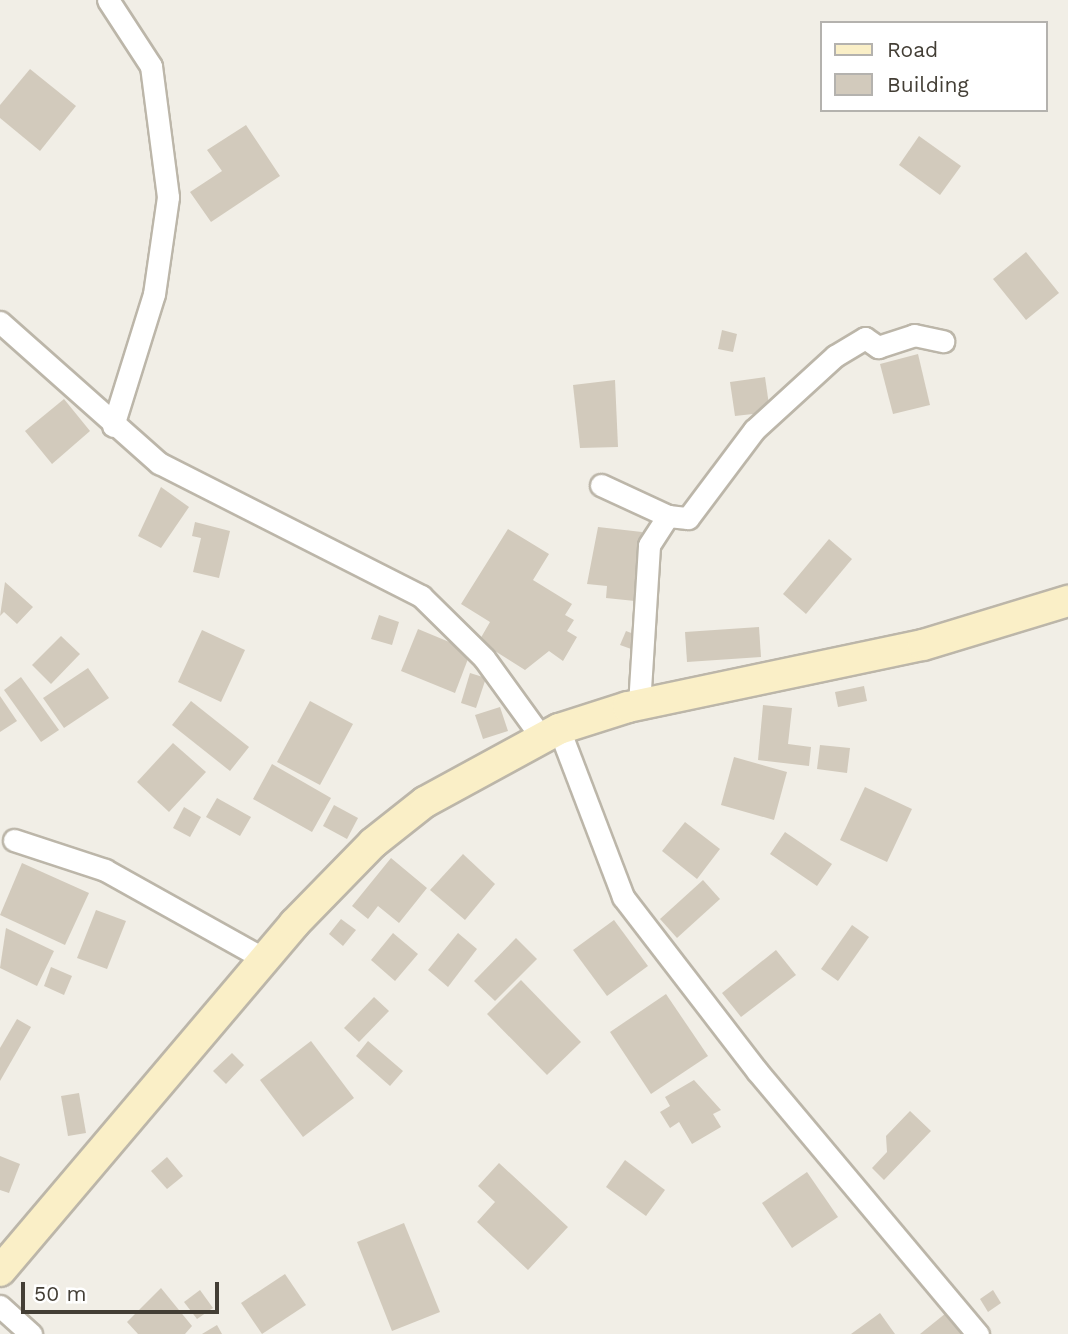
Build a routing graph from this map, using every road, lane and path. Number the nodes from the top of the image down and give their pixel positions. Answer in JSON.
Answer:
{"nodes":[{"id":1,"x":108,"y":0,"type":"edge"},
{"id":2,"x":0,"y":322,"type":"edge"},
{"id":3,"x":943,"y":341,"type":"dead end"},
{"id":4,"x":113,"y":426,"type":"junction"},
{"id":5,"x":601,"y":485,"type":"dead end"},
{"id":6,"x":668,"y":516,"type":"junction"},
{"id":7,"x":1068,"y":601,"type":"edge"},
{"id":8,"x":639,"y":705,"type":"junction"},
{"id":9,"x":551,"y":733,"type":"junction"},
{"id":10,"x":14,"y":840,"type":"dead end"},
{"id":11,"x":264,"y":959,"type":"junction"},
{"id":12,"x":0,"y":1271,"type":"edge"},
{"id":13,"x":0,"y":1306,"type":"edge"},
{"id":14,"x":31,"y":1334,"type":"edge"},
{"id":15,"x":978,"y":1334,"type":"edge"}],
"edges":[{"from":1,"to":4,"type":"street"},
{"from":2,"to":4,"type":"street"},
{"from":3,"to":6,"type":"street"},
{"from":4,"to":9,"type":"street"},
{"from":5,"to":6,"type":"street"},
{"from":6,"to":8,"type":"street"},
{"from":7,"to":8,"type":"main road"},
{"from":8,"to":9,"type":"main road"},
{"from":9,"to":11,"type":"main road"},
{"from":9,"to":15,"type":"street"},
{"from":10,"to":11,"type":"street"},
{"from":11,"to":12,"type":"main road"},
{"from":13,"to":14,"type":"street"}]}
